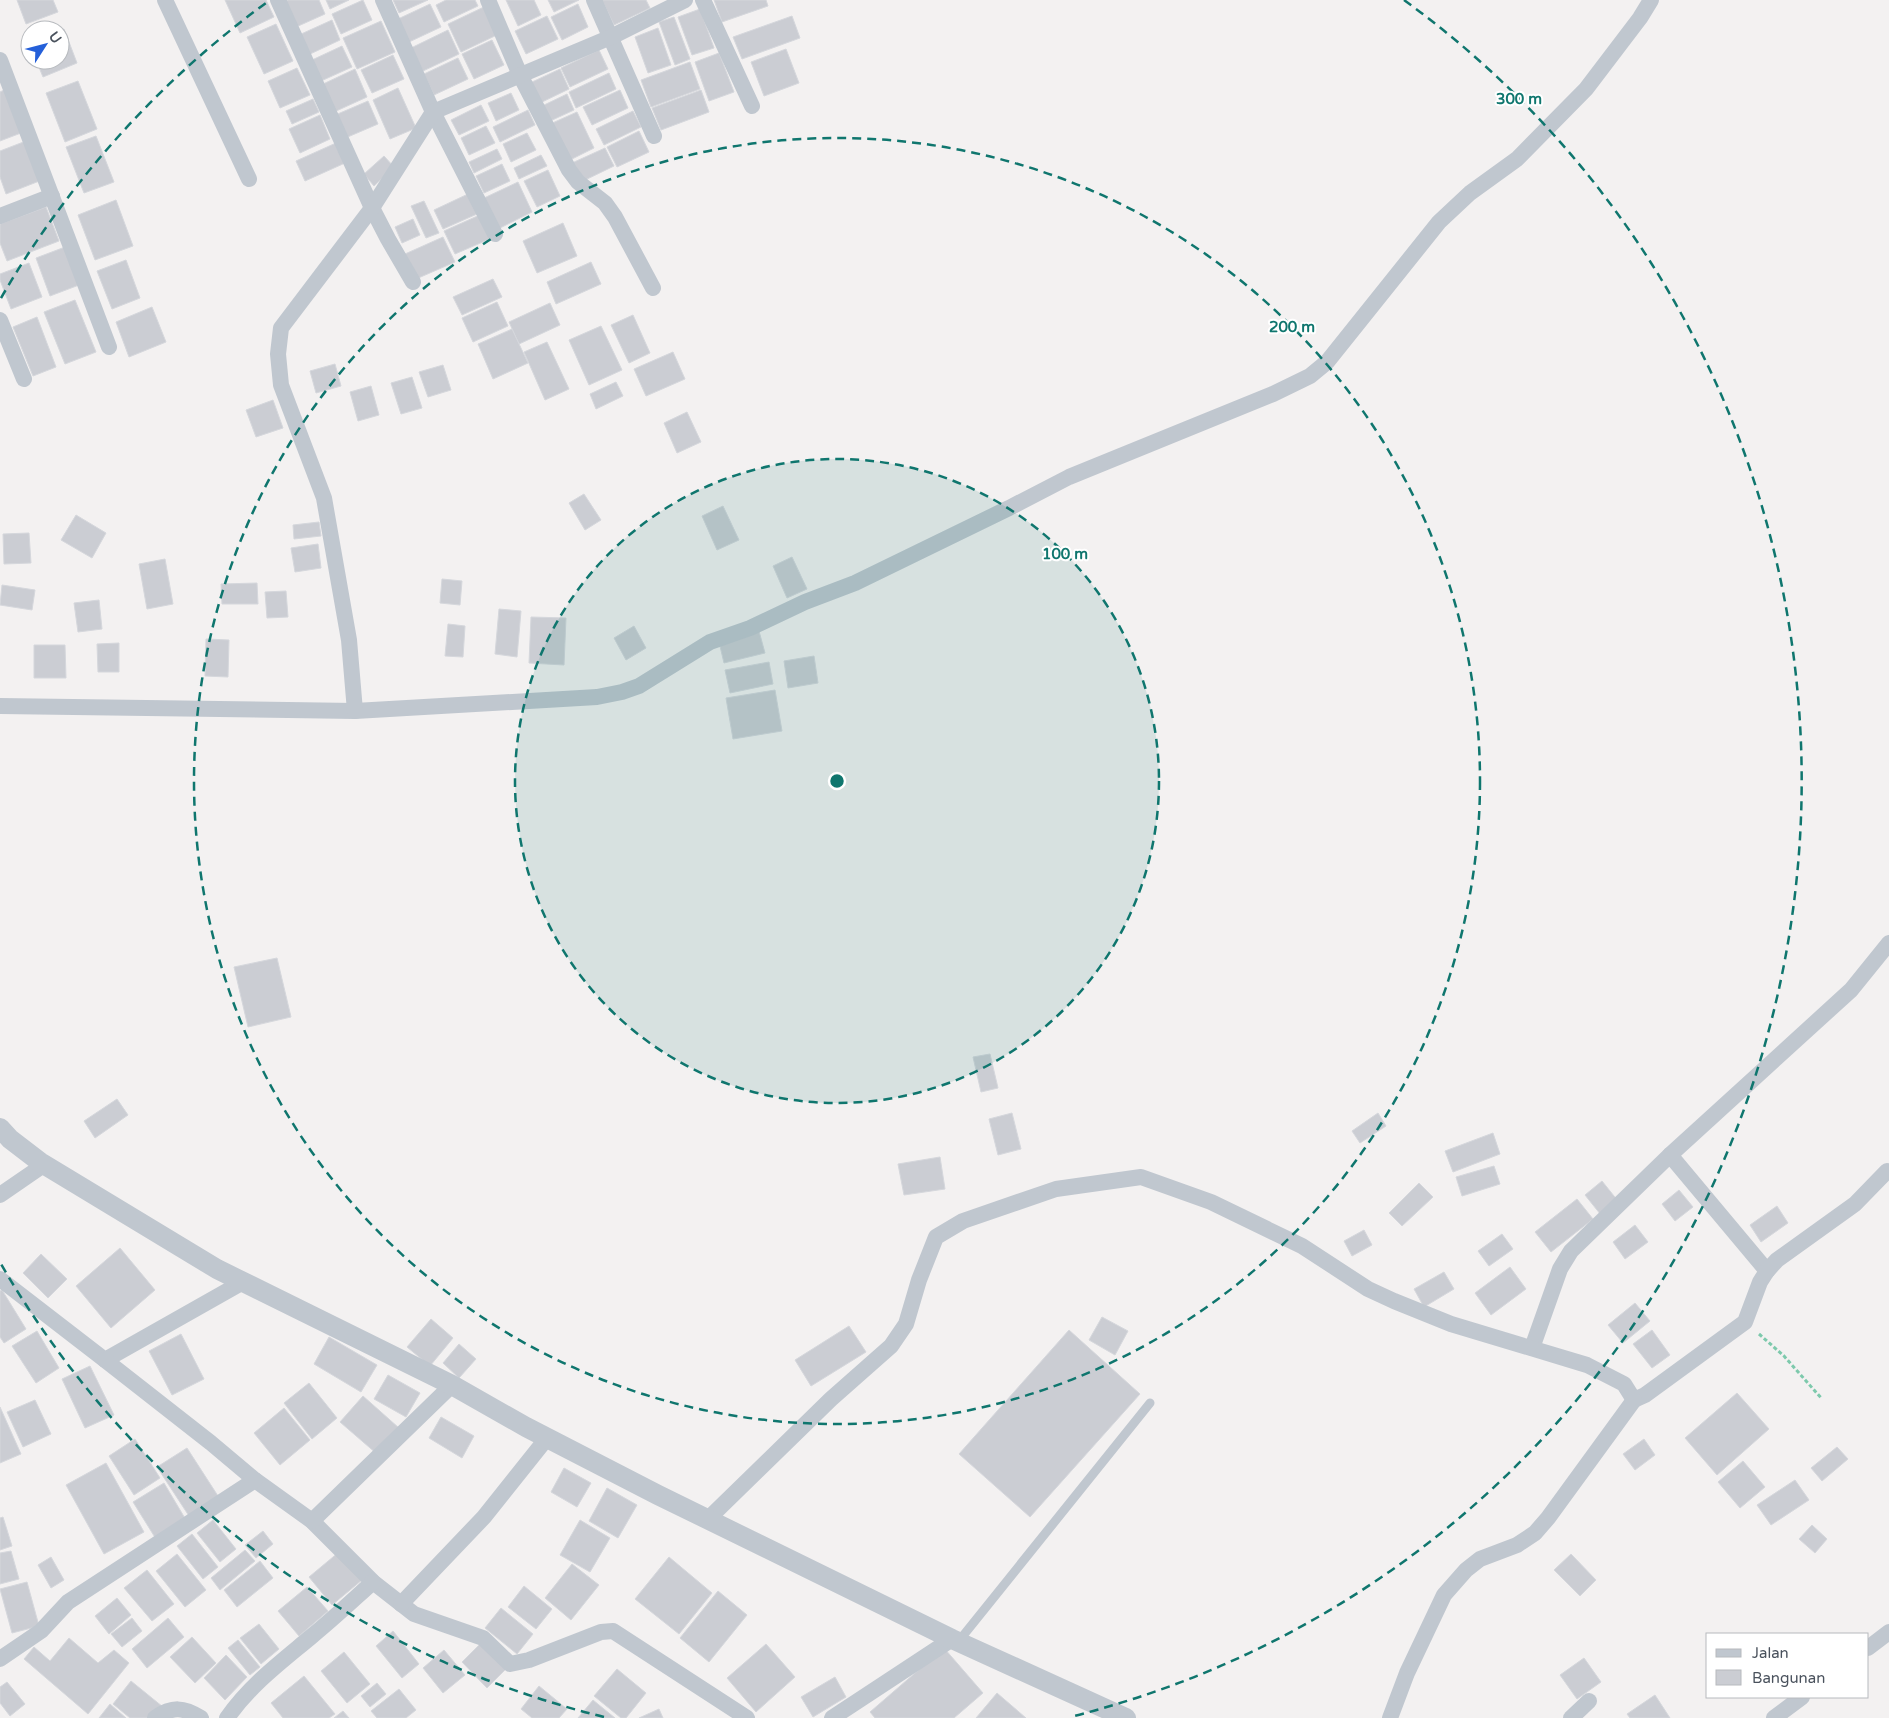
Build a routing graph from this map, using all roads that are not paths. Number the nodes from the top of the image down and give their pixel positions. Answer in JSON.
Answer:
{"nodes":[{"id":1,"x":165,"y":0,"type":"edge"},
{"id":2,"x":278,"y":0,"type":"edge"},
{"id":3,"x":383,"y":0,"type":"edge"},
{"id":4,"x":488,"y":0,"type":"edge"},
{"id":5,"x":594,"y":0,"type":"edge"},
{"id":6,"x":685,"y":0,"type":"edge"},
{"id":7,"x":703,"y":0,"type":"edge"},
{"id":8,"x":1651,"y":0,"type":"edge"},
{"id":9,"x":611,"y":37,"type":"junction"},
{"id":10,"x":0,"y":60,"type":"edge"},
{"id":11,"x":520,"y":75,"type":"junction"},
{"id":12,"x":752,"y":106,"type":"dead end"},
{"id":13,"x":433,"y":112,"type":"junction"},
{"id":14,"x":654,"y":136,"type":"dead end"},
{"id":15,"x":249,"y":178,"type":"dead end"},
{"id":16,"x":52,"y":196,"type":"junction"},
{"id":17,"x":372,"y":208,"type":"junction"},
{"id":18,"x":0,"y":216,"type":"edge"},
{"id":19,"x":495,"y":234,"type":"dead end"},
{"id":20,"x":412,"y":282,"type":"dead end"},
{"id":21,"x":654,"y":288,"type":"dead end"},
{"id":22,"x":0,"y":320,"type":"edge"},
{"id":23,"x":109,"y":347,"type":"dead end"},
{"id":24,"x":24,"y":379,"type":"dead end"},
{"id":25,"x":0,"y":706,"type":"edge"},
{"id":26,"x":356,"y":711,"type":"junction"},
{"id":27,"x":1889,"y":943,"type":"edge"},
{"id":28,"x":0,"y":1128,"type":"edge"},
{"id":29,"x":1670,"y":1155,"type":"junction"},
{"id":30,"x":45,"y":1164,"type":"junction"},
{"id":31,"x":1887,"y":1171,"type":"dead end"},
{"id":32,"x":0,"y":1195,"type":"edge"},
{"id":33,"x":1767,"y":1270,"type":"junction"},
{"id":34,"x":0,"y":1279,"type":"edge"},
{"id":35,"x":243,"y":1282,"type":"junction"},
{"id":36,"x":1532,"y":1348,"type":"junction"},
{"id":37,"x":105,"y":1360,"type":"junction"},
{"id":38,"x":452,"y":1385,"type":"junction"},
{"id":39,"x":1634,"y":1400,"type":"junction"},
{"id":40,"x":1150,"y":1403,"type":"dead end"},
{"id":41,"x":547,"y":1438,"type":"junction"},
{"id":42,"x":255,"y":1480,"type":"junction"},
{"id":43,"x":708,"y":1519,"type":"junction"},
{"id":44,"x":312,"y":1522,"type":"junction"},
{"id":45,"x":373,"y":1582,"type":"junction"},
{"id":46,"x":400,"y":1604,"type":"junction"},
{"id":47,"x":1889,"y":1632,"type":"edge"},
{"id":48,"x":955,"y":1641,"type":"junction"},
{"id":49,"x":1869,"y":1647,"type":"edge"},
{"id":50,"x":0,"y":1659,"type":"edge"},
{"id":51,"x":1801,"y":1698,"type":"edge"},
{"id":52,"x":1589,"y":1701,"type":"dead end"},
{"id":53,"x":154,"y":1718,"type":"edge"},
{"id":54,"x":201,"y":1718,"type":"edge"},
{"id":55,"x":227,"y":1718,"type":"edge"},
{"id":56,"x":746,"y":1718,"type":"edge"},
{"id":57,"x":832,"y":1718,"type":"edge"},
{"id":58,"x":1126,"y":1718,"type":"edge"},
{"id":59,"x":1390,"y":1718,"type":"edge"},
{"id":60,"x":1571,"y":1718,"type":"edge"},
{"id":61,"x":1774,"y":1718,"type":"edge"}],
"edges":[{"from":1,"to":15,"type":"street"},
{"from":2,"to":17,"type":"street"},
{"from":3,"to":13,"type":"street"},
{"from":4,"to":11,"type":"street"},
{"from":5,"to":9,"type":"street"},
{"from":6,"to":9,"type":"street"},
{"from":7,"to":12,"type":"street"},
{"from":8,"to":26,"type":"street"},
{"from":9,"to":11,"type":"street"},
{"from":9,"to":14,"type":"street"},
{"from":10,"to":16,"type":"street"},
{"from":11,"to":13,"type":"street"},
{"from":11,"to":21,"type":"street"},
{"from":13,"to":17,"type":"street"},
{"from":13,"to":19,"type":"street"},
{"from":16,"to":18,"type":"street"},
{"from":16,"to":23,"type":"street"},
{"from":17,"to":20,"type":"street"},
{"from":17,"to":26,"type":"street"},
{"from":22,"to":24,"type":"street"},
{"from":25,"to":26,"type":"street"},
{"from":27,"to":29,"type":"street"},
{"from":28,"to":30,"type":"street"},
{"from":29,"to":33,"type":"street"},
{"from":29,"to":36,"type":"street"},
{"from":30,"to":32,"type":"street"},
{"from":30,"to":35,"type":"street"},
{"from":31,"to":33,"type":"street"},
{"from":33,"to":39,"type":"street"},
{"from":34,"to":37,"type":"street"},
{"from":35,"to":37,"type":"street"},
{"from":35,"to":38,"type":"street"},
{"from":36,"to":39,"type":"street"},
{"from":36,"to":43,"type":"street"},
{"from":37,"to":42,"type":"street"},
{"from":38,"to":41,"type":"street"},
{"from":38,"to":44,"type":"street"},
{"from":39,"to":59,"type":"street"},
{"from":40,"to":48,"type":"lane"},
{"from":41,"to":43,"type":"street"},
{"from":41,"to":46,"type":"street"},
{"from":42,"to":44,"type":"street"},
{"from":42,"to":50,"type":"street"},
{"from":43,"to":48,"type":"street"},
{"from":44,"to":45,"type":"street"},
{"from":45,"to":46,"type":"street"},
{"from":45,"to":55,"type":"street"},
{"from":46,"to":56,"type":"street"},
{"from":47,"to":49,"type":"street"},
{"from":48,"to":57,"type":"street"},
{"from":48,"to":58,"type":"street"},
{"from":51,"to":61,"type":"street"},
{"from":52,"to":60,"type":"street"},
{"from":53,"to":54,"type":"street"}]}
